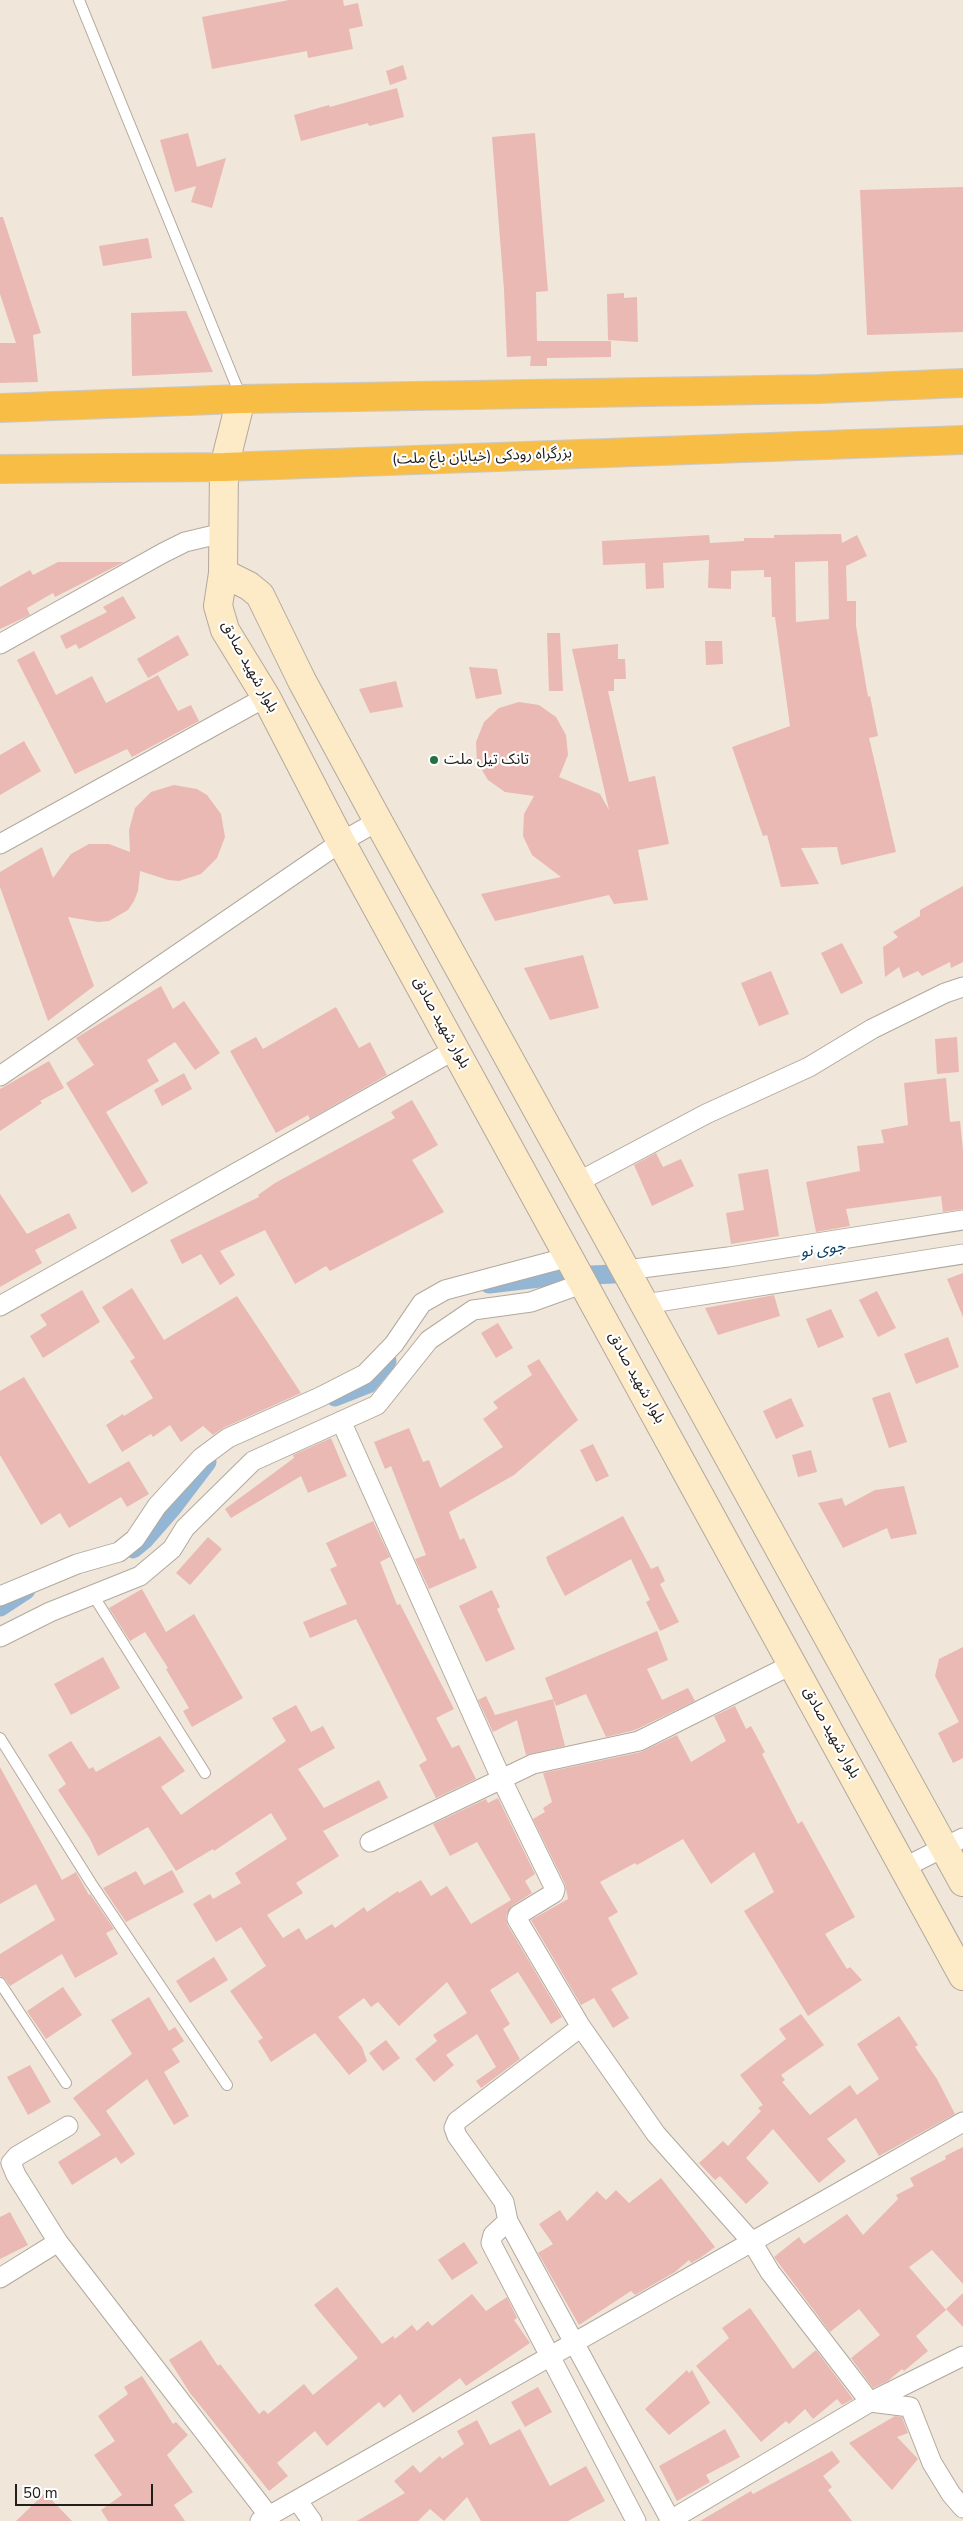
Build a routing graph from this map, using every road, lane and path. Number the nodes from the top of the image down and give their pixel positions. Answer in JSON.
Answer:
{"nodes":[{"id":1,"x":78,"y":0,"type":"edge"},
{"id":2,"x":963,"y":383,"type":"edge"},
{"id":3,"x":241,"y":399,"type":"junction"},
{"id":4,"x":0,"y":408,"type":"edge"},
{"id":5,"x":963,"y":440,"type":"edge"},
{"id":6,"x":224,"y":467,"type":"junction"},
{"id":7,"x":0,"y":469,"type":"edge"},
{"id":8,"x":223,"y":532,"type":"junction"},
{"id":9,"x":223,"y":573,"type":"junction"},
{"id":10,"x":0,"y":644,"type":"edge"},
{"id":11,"x":266,"y":697,"type":"junction"},
{"id":12,"x":378,"y":821,"type":"junction"},
{"id":13,"x":341,"y":842,"type":"junction"},
{"id":14,"x":0,"y":844,"type":"edge"},
{"id":15,"x":963,"y":987,"type":"edge"},
{"id":16,"x":456,"y":1048,"type":"junction"},
{"id":17,"x":0,"y":1076,"type":"edge"},
{"id":18,"x":578,"y":1182,"type":"junction"},
{"id":19,"x":963,"y":1220,"type":"edge"},
{"id":20,"x":963,"y":1254,"type":"edge"},
{"id":21,"x":569,"y":1257,"type":"junction"},
{"id":22,"x":626,"y":1270,"type":"junction"},
{"id":23,"x":584,"y":1282,"type":"junction"},
{"id":24,"x":645,"y":1304,"type":"junction"},
{"id":25,"x":0,"y":1306,"type":"edge"},
{"id":26,"x":341,"y":1421,"type":"junction"},
{"id":27,"x":93,"y":1595,"type":"junction"},
{"id":28,"x":0,"y":1596,"type":"edge"},
{"id":29,"x":0,"y":1637,"type":"edge"},
{"id":30,"x":793,"y":1664,"type":"junction"},
{"id":31,"x":0,"y":1738,"type":"edge"},
{"id":32,"x":205,"y":1773,"type":"dead end"},
{"id":33,"x":501,"y":1778,"type":"junction"},
{"id":34,"x":370,"y":1842,"type":"dead end"},
{"id":35,"x":954,"y":1843,"type":"edge"},
{"id":36,"x":905,"y":1867,"type":"junction"},
{"id":37,"x":963,"y":1882,"type":"edge"},
{"id":38,"x":963,"y":1976,"type":"edge"},
{"id":39,"x":0,"y":1983,"type":"edge"},
{"id":40,"x":581,"y":2027,"type":"junction"},
{"id":41,"x":66,"y":2083,"type":"dead end"},
{"id":42,"x":227,"y":2085,"type":"dead end"},
{"id":43,"x":963,"y":2122,"type":"edge"},
{"id":44,"x":68,"y":2126,"type":"dead end"},
{"id":45,"x":508,"y":2221,"type":"junction"},
{"id":46,"x":58,"y":2242,"type":"junction"},
{"id":47,"x":752,"y":2242,"type":"junction"},
{"id":48,"x":0,"y":2278,"type":"edge"},
{"id":49,"x":575,"y":2343,"type":"junction"},
{"id":50,"x":963,"y":2356,"type":"edge"},
{"id":51,"x":549,"y":2358,"type":"junction"},
{"id":52,"x":870,"y":2402,"type":"junction"},
{"id":53,"x":297,"y":2500,"type":"junction"},
{"id":54,"x":963,"y":2508,"type":"edge"},
{"id":55,"x":265,"y":2518,"type":"edge"},
{"id":56,"x":312,"y":2521,"type":"edge"},
{"id":57,"x":636,"y":2521,"type":"edge"},
{"id":58,"x":670,"y":2521,"type":"edge"}],
"edges":[{"from":1,"to":3,"type":"lane"},
{"from":2,"to":3,"type":"highway"},
{"from":3,"to":4,"type":"highway"},
{"from":3,"to":6,"type":"main road","name":"بلوار شهید صادق"},
{"from":5,"to":6,"type":"highway","name":"بزرگراه رودکی (خیابان باغ ملت)"},
{"from":6,"to":7,"type":"highway","name":"بزرگراه رودکی (خیابان باغ ملت)"},
{"from":6,"to":8,"type":"main road","name":"بلوار شهید صادق"},
{"from":8,"to":9,"type":"main road","name":"بلوار شهید صادق"},
{"from":8,"to":10,"type":"street"},
{"from":9,"to":11,"type":"main road","name":"بلوار شهید صادق"},
{"from":9,"to":12,"type":"main road"},
{"from":11,"to":13,"type":"main road","name":"بلوار شهید صادق"},
{"from":11,"to":14,"type":"street"},
{"from":12,"to":13,"type":"street"},
{"from":12,"to":18,"type":"main road"},
{"from":13,"to":16,"type":"main road","name":"بلوار شهید صادق"},
{"from":13,"to":17,"type":"street"},
{"from":15,"to":18,"type":"street"},
{"from":16,"to":21,"type":"main road","name":"بلوار شهید صادق"},
{"from":16,"to":25,"type":"street"},
{"from":18,"to":22,"type":"main road"},
{"from":19,"to":22,"type":"street"},
{"from":20,"to":24,"type":"street"},
{"from":21,"to":23,"type":"main road","name":"بلوار شهید صادق"},
{"from":21,"to":28,"type":"street"},
{"from":22,"to":24,"type":"main road"},
{"from":23,"to":26,"type":"street"},
{"from":23,"to":30,"type":"main road","name":"بلوار شهید صادق"},
{"from":24,"to":35,"type":"main road"},
{"from":26,"to":27,"type":"street"},
{"from":26,"to":33,"type":"street"},
{"from":27,"to":29,"type":"street"},
{"from":27,"to":32,"type":"lane"},
{"from":30,"to":33,"type":"street"},
{"from":30,"to":36,"type":"main road","name":"بلوار شهید صادق"},
{"from":31,"to":42,"type":"lane"},
{"from":33,"to":34,"type":"street"},
{"from":33,"to":40,"type":"street"},
{"from":35,"to":36,"type":"street"},
{"from":35,"to":37,"type":"main road"},
{"from":36,"to":38,"type":"main road","name":"بلوار شهید صادق"},
{"from":39,"to":41,"type":"lane"},
{"from":40,"to":45,"type":"street"},
{"from":40,"to":47,"type":"street"},
{"from":43,"to":47,"type":"street"},
{"from":44,"to":46,"type":"street"},
{"from":45,"to":49,"type":"street"},
{"from":45,"to":51,"type":"street"},
{"from":46,"to":48,"type":"street"},
{"from":46,"to":55,"type":"street"},
{"from":47,"to":49,"type":"street"},
{"from":47,"to":52,"type":"street"},
{"from":49,"to":51,"type":"street"},
{"from":49,"to":58,"type":"street"},
{"from":50,"to":52,"type":"street"},
{"from":51,"to":53,"type":"street"},
{"from":51,"to":57,"type":"street"},
{"from":52,"to":54,"type":"street"},
{"from":52,"to":58,"type":"street"},
{"from":53,"to":55,"type":"street"},
{"from":53,"to":56,"type":"street"}]}
